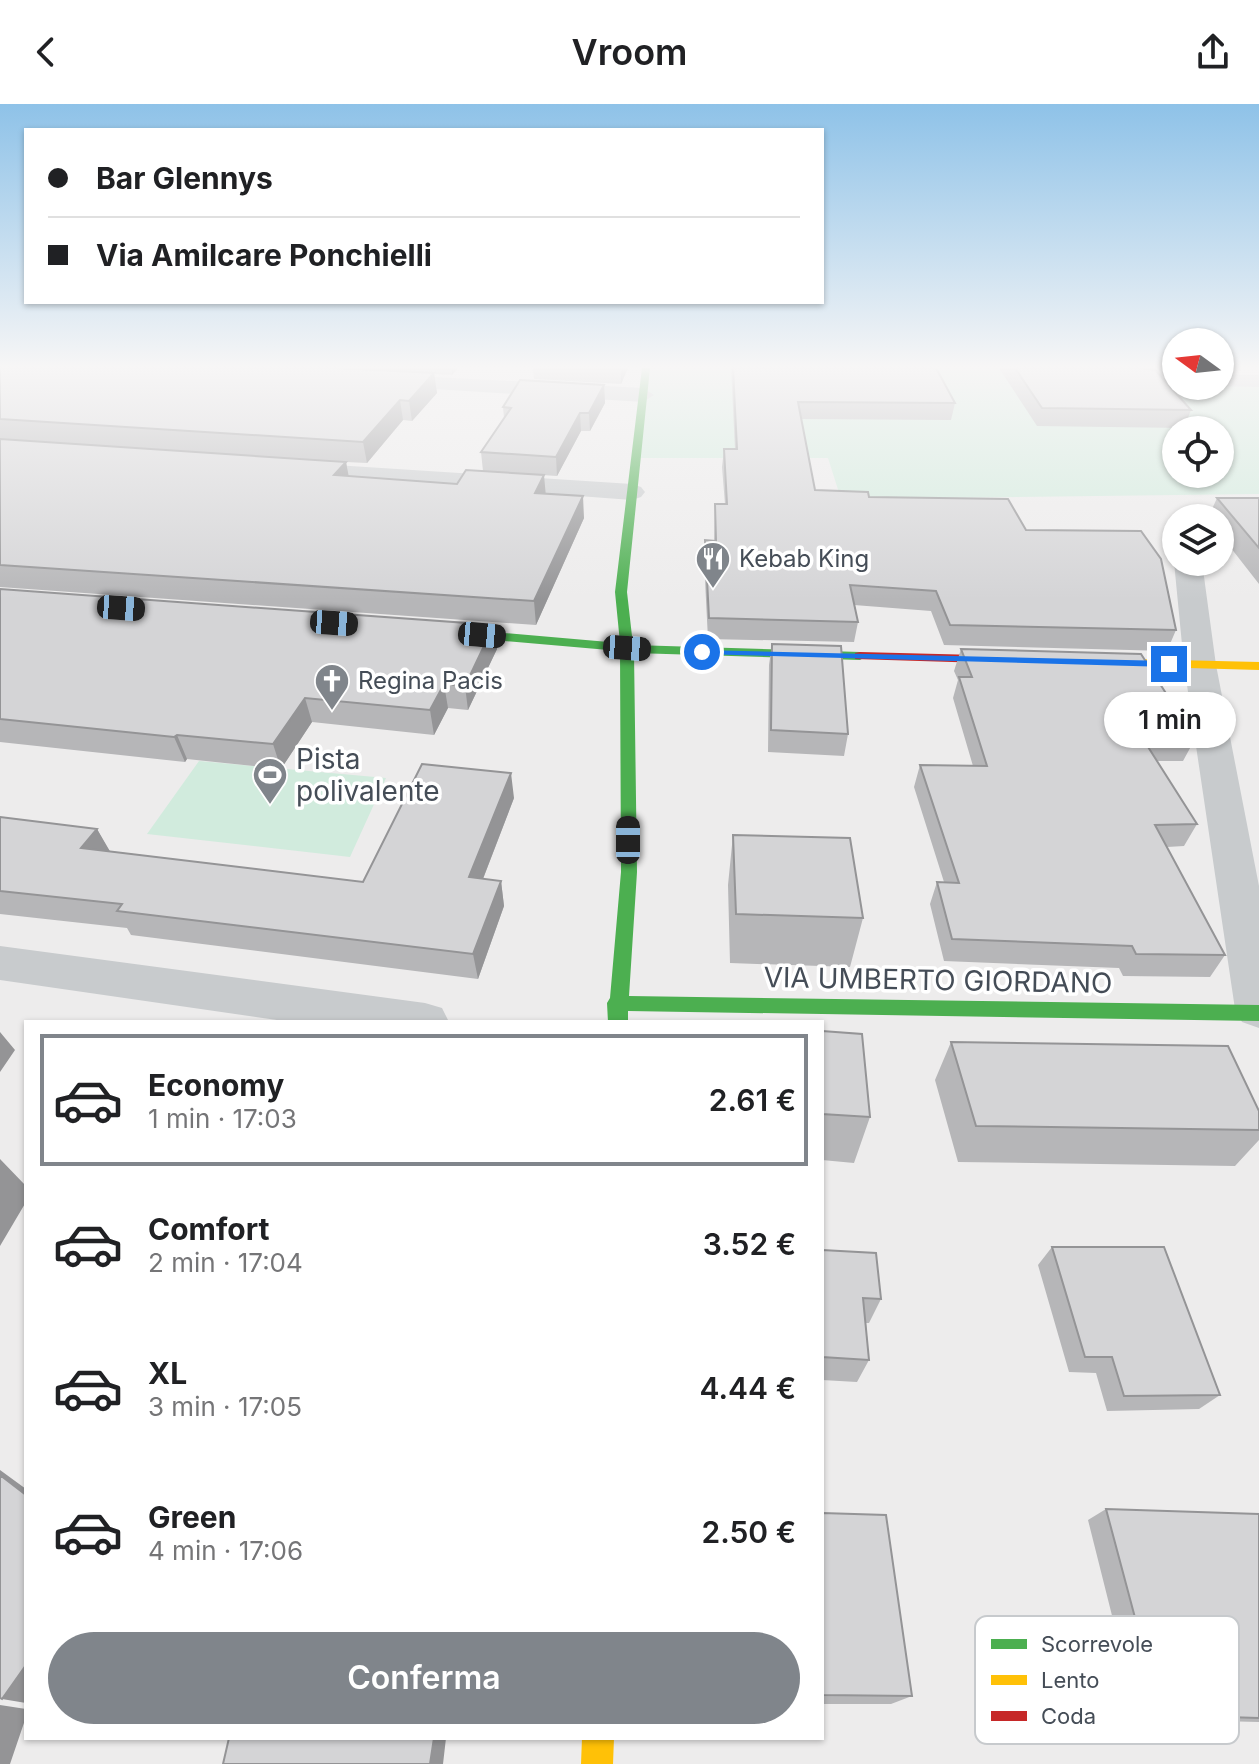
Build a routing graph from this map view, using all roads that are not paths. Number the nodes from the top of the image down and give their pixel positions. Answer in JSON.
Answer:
{"nodes":[{"id":1,"x":637,"y":445,"type":"edge"},
{"id":2,"x":269,"y":467,"type":"edge"},
{"id":3,"x":632,"y":492,"type":"junction"},
{"id":4,"x":1190,"y":576,"type":"edge"},
{"id":5,"x":410,"y":628,"type":"edge"},
{"id":6,"x":627,"y":648,"type":"junction"},
{"id":7,"x":1029,"y":661,"type":"edge"},
{"id":8,"x":1076,"y":662,"type":"edge"},
{"id":9,"x":1200,"y":665,"type":"junction"},
{"id":10,"x":1259,"y":666,"type":"edge"},
{"id":11,"x":0,"y":963,"type":"edge"},
{"id":12,"x":617,"y":1003,"type":"junction"},
{"id":13,"x":1259,"y":1011,"type":"edge"},
{"id":14,"x":411,"y":1020,"type":"edge"},
{"id":15,"x":618,"y":1020,"type":"edge"},
{"id":16,"x":598,"y":1740,"type":"edge"},
{"id":17,"x":597,"y":1764,"type":"edge"}],
"edges":[{"from":1,"to":3,"type":"main road"},
{"from":2,"to":3,"type":"street"},
{"from":3,"to":6,"type":"main road"},
{"from":4,"to":9,"type":"street"},
{"from":5,"to":6,"type":"main road"},
{"from":6,"to":7,"type":"main road"},
{"from":6,"to":12,"type":"main road"},
{"from":8,"to":9,"type":"main road"},
{"from":9,"to":10,"type":"main road"},
{"from":9,"to":13,"type":"street"},
{"from":11,"to":14,"type":"street"},
{"from":12,"to":13,"type":"main road","name":"VIA UMBERTO GIORDANO"},
{"from":12,"to":15,"type":"main road"},
{"from":16,"to":17,"type":"main road"}]}
